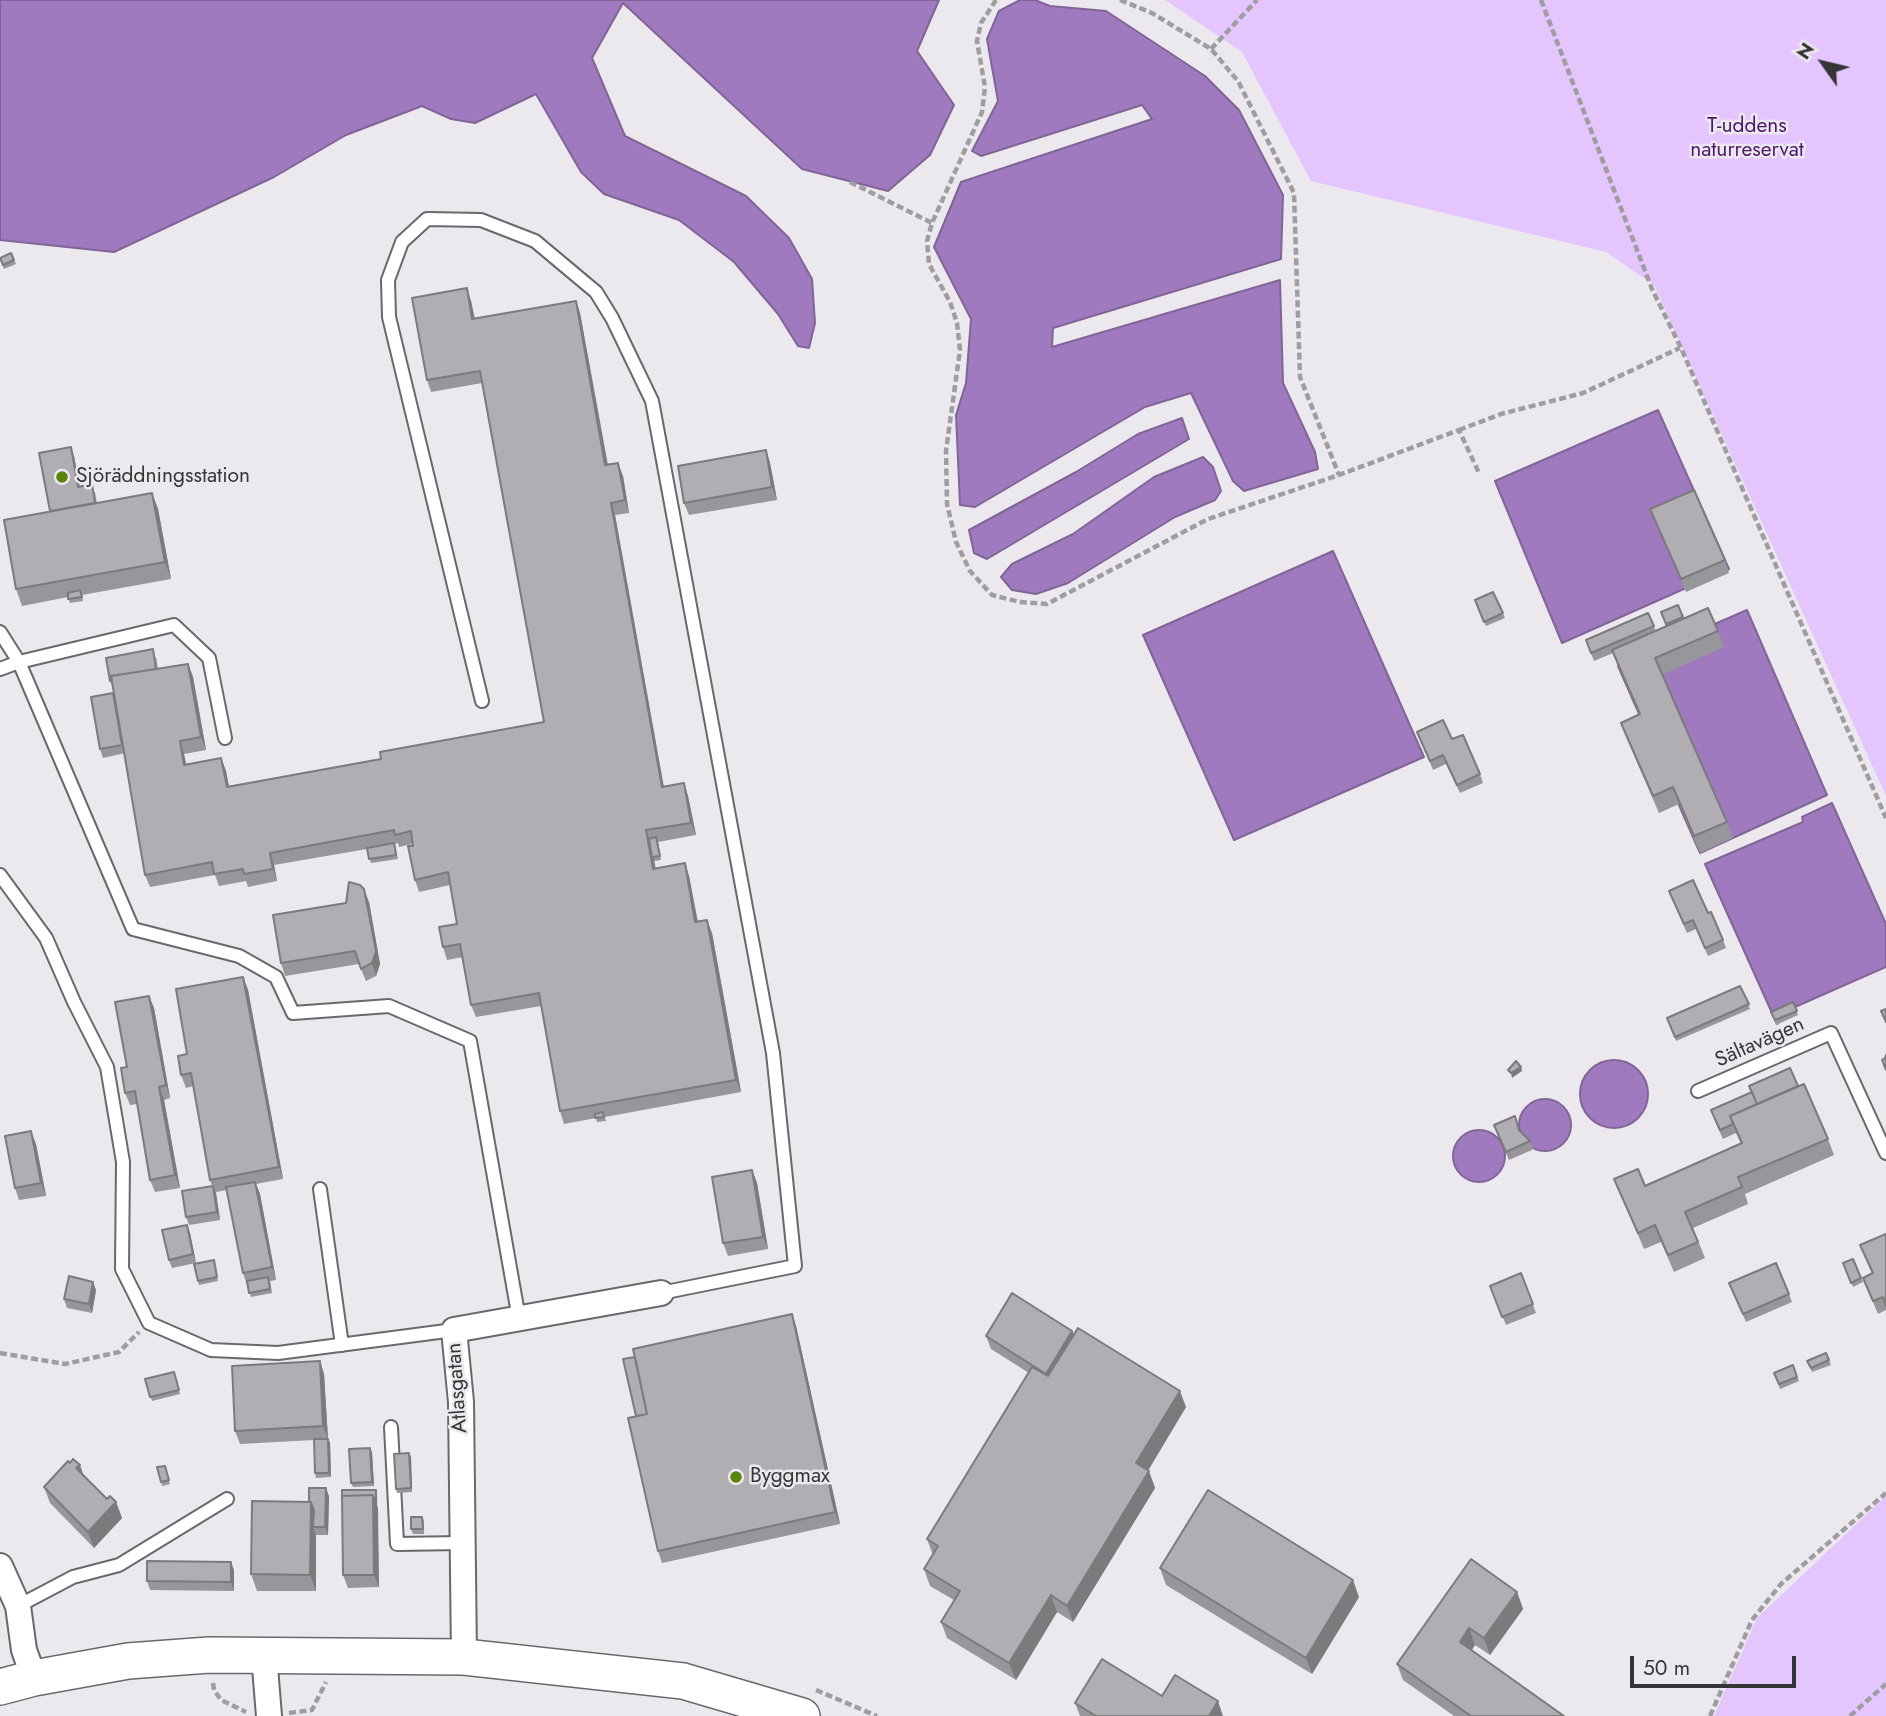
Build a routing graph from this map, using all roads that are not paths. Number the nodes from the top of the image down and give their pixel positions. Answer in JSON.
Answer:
{"nodes":[{"id":1,"x":0,"y":632,"type":"edge"},
{"id":2,"x":19,"y":662,"type":"junction"},
{"id":3,"x":0,"y":668,"type":"edge"},
{"id":4,"x":482,"y":701,"type":"dead end"},
{"id":5,"x":225,"y":738,"type":"dead end"},
{"id":6,"x":0,"y":875,"type":"edge"},
{"id":7,"x":1698,"y":1091,"type":"dead end"},
{"id":8,"x":1886,"y":1153,"type":"edge"},
{"id":9,"x":320,"y":1189,"type":"dead end"},
{"id":10,"x":661,"y":1293,"type":"joint"},
{"id":11,"x":519,"y":1320,"type":"junction"},
{"id":12,"x":454,"y":1330,"type":"junction"},
{"id":13,"x":342,"y":1345,"type":"junction"},
{"id":14,"x":391,"y":1427,"type":"dead end"},
{"id":15,"x":227,"y":1499,"type":"dead end"},
{"id":16,"x":461,"y":1544,"type":"junction"},
{"id":17,"x":0,"y":1566,"type":"edge"},
{"id":18,"x":18,"y":1606,"type":"junction"},
{"id":19,"x":264,"y":1655,"type":"junction"},
{"id":20,"x":464,"y":1657,"type":"junction"},
{"id":21,"x":34,"y":1678,"type":"junction"},
{"id":22,"x":0,"y":1687,"type":"edge"},
{"id":23,"x":269,"y":1716,"type":"edge"},
{"id":24,"x":802,"y":1716,"type":"edge"}],
"edges":[{"from":1,"to":2,"type":"lane"},
{"from":2,"to":3,"type":"lane"},
{"from":2,"to":5,"type":"lane"},
{"from":2,"to":11,"type":"lane"},
{"from":4,"to":10,"type":"lane"},
{"from":6,"to":13,"type":"lane"},
{"from":7,"to":8,"type":"lane","name":"Sältavägen"},
{"from":9,"to":13,"type":"lane"},
{"from":10,"to":11,"type":"street","name":"Atlasgatan"},
{"from":11,"to":12,"type":"street","name":"Atlasgatan"},
{"from":12,"to":13,"type":"lane"},
{"from":12,"to":16,"type":"street","name":"Atlasgatan"},
{"from":14,"to":16,"type":"lane"},
{"from":15,"to":18,"type":"lane"},
{"from":16,"to":20,"type":"street","name":"Atlasgatan"},
{"from":17,"to":18,"type":"street"},
{"from":18,"to":21,"type":"street"},
{"from":19,"to":20,"type":"street"},
{"from":19,"to":21,"type":"street"},
{"from":19,"to":23,"type":"street"},
{"from":20,"to":24,"type":"street"},
{"from":21,"to":22,"type":"street"}]}
